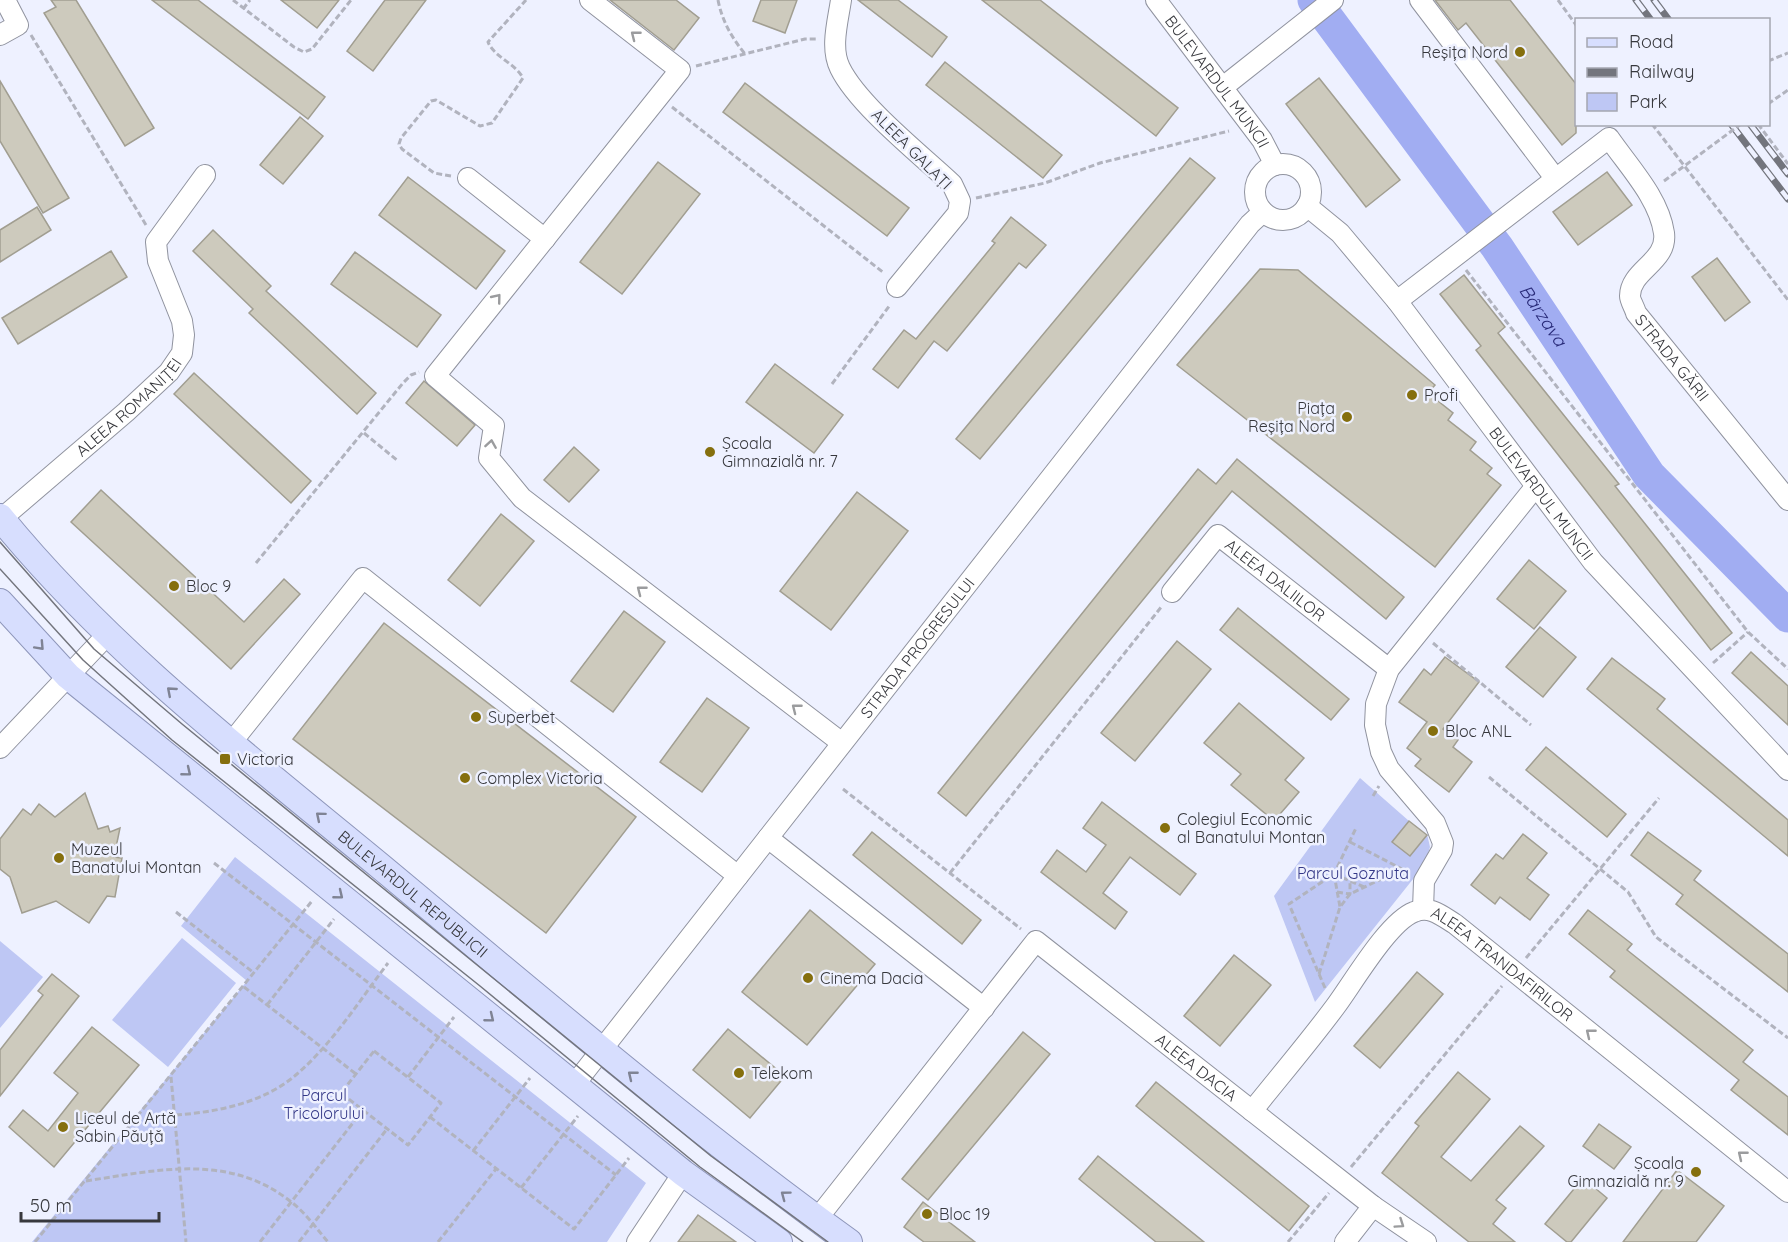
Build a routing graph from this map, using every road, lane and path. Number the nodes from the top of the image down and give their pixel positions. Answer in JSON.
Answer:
{"nodes":[{"id":1,"x":5,"y":0,"type":"edge"},
{"id":2,"x":233,"y":0,"type":"edge"},
{"id":3,"x":250,"y":0,"type":"edge"},
{"id":4,"x":351,"y":0,"type":"edge"},
{"id":5,"x":526,"y":0,"type":"edge"},
{"id":6,"x":590,"y":0,"type":"edge"},
{"id":7,"x":718,"y":0,"type":"edge"},
{"id":8,"x":840,"y":0,"type":"edge"},
{"id":9,"x":1156,"y":0,"type":"edge"},
{"id":10,"x":1333,"y":0,"type":"edge"},
{"id":11,"x":1420,"y":0,"type":"edge"},
{"id":12,"x":1558,"y":0,"type":"edge"},
{"id":13,"x":243,"y":9,"type":"junction"},
{"id":14,"x":1575,"y":24,"type":"edge"},
{"id":15,"x":18,"y":25,"type":"junction"},
{"id":16,"x":0,"y":35,"type":"edge"},
{"id":17,"x":835,"y":39,"type":"junction"},
{"id":18,"x":1788,"y":53,"type":"edge"},
{"id":19,"x":745,"y":54,"type":"junction"},
{"id":20,"x":1770,"y":60,"type":"edge"},
{"id":21,"x":680,"y":70,"type":"junction"},
{"id":22,"x":1223,"y":87,"type":"junction"},
{"id":23,"x":1788,"y":90,"type":"edge"},
{"id":24,"x":659,"y":96,"type":"junction"},
{"id":25,"x":1770,"y":103,"type":"edge"},
{"id":26,"x":1654,"y":126,"type":"edge"},
{"id":27,"x":1738,"y":126,"type":"edge"},
{"id":28,"x":1760,"y":126,"type":"edge"},
{"id":29,"x":1229,"y":131,"type":"dead end"},
{"id":30,"x":1788,"y":164,"type":"edge"},
{"id":31,"x":1275,"y":165,"type":"junction"},
{"id":32,"x":205,"y":175,"type":"dead end"},
{"id":33,"x":468,"y":178,"type":"joint"},
{"id":34,"x":1555,"y":178,"type":"junction"},
{"id":35,"x":1664,"y":181,"type":"dead end"},
{"id":36,"x":960,"y":201,"type":"junction"},
{"id":37,"x":1307,"y":206,"type":"junction"},
{"id":38,"x":1263,"y":212,"type":"junction"},
{"id":39,"x":545,"y":239,"type":"junction"},
{"id":40,"x":156,"y":242,"type":"junction"},
{"id":41,"x":1449,"y":261,"type":"junction"},
{"id":42,"x":897,"y":286,"type":"junction"},
{"id":43,"x":1788,"y":300,"type":"edge"},
{"id":44,"x":1397,"y":301,"type":"junction"},
{"id":45,"x":435,"y":376,"type":"junction"},
{"id":46,"x":832,"y":384,"type":"dead end"},
{"id":47,"x":364,"y":433,"type":"junction"},
{"id":48,"x":398,"y":461,"type":"dead end"},
{"id":49,"x":1536,"y":486,"type":"junction"},
{"id":50,"x":1788,"y":500,"type":"edge"},
{"id":51,"x":1,"y":518,"type":"edge"},
{"id":52,"x":256,"y":563,"type":"dead end"},
{"id":53,"x":1172,"y":592,"type":"joint"},
{"id":54,"x":0,"y":603,"type":"edge"},
{"id":55,"x":1419,"y":631,"type":"junction"},
{"id":56,"x":1748,"y":632,"type":"junction"},
{"id":57,"x":107,"y":635,"type":"junction"},
{"id":58,"x":1713,"y":663,"type":"dead end"},
{"id":59,"x":1389,"y":669,"type":"junction"},
{"id":60,"x":1788,"y":669,"type":"edge"},
{"id":61,"x":68,"y":676,"type":"junction"},
{"id":62,"x":1531,"y":725,"type":"dead end"},
{"id":63,"x":231,"y":743,"type":"junction"},
{"id":64,"x":842,"y":743,"type":"junction"},
{"id":65,"x":0,"y":748,"type":"edge"},
{"id":66,"x":1788,"y":770,"type":"edge"},
{"id":67,"x":1489,"y":777,"type":"dead end"},
{"id":68,"x":843,"y":789,"type":"dead end"},
{"id":69,"x":1659,"y":798,"type":"dead end"},
{"id":70,"x":1356,"y":828,"type":"dead end"},
{"id":71,"x":768,"y":838,"type":"junction"},
{"id":72,"x":1350,"y":842,"type":"junction"},
{"id":73,"x":214,"y":863,"type":"dead end"},
{"id":74,"x":1402,"y":869,"type":"junction"},
{"id":75,"x":1600,"y":869,"type":"junction"},
{"id":76,"x":950,"y":873,"type":"junction"},
{"id":77,"x":1334,"y":874,"type":"junction"},
{"id":78,"x":738,"y":876,"type":"junction"},
{"id":79,"x":1350,"y":880,"type":"junction"},
{"id":80,"x":1424,"y":881,"type":"junction"},
{"id":81,"x":1364,"y":887,"type":"junction"},
{"id":82,"x":1337,"y":892,"type":"junction"},
{"id":83,"x":1350,"y":894,"type":"junction"},
{"id":84,"x":313,"y":900,"type":"dead end"},
{"id":85,"x":1340,"y":907,"type":"junction"},
{"id":86,"x":1423,"y":909,"type":"junction"},
{"id":87,"x":176,"y":912,"type":"dead end"},
{"id":88,"x":334,"y":918,"type":"dead end"},
{"id":89,"x":293,"y":925,"type":"junction"},
{"id":90,"x":1036,"y":941,"type":"junction"},
{"id":91,"x":316,"y":942,"type":"junction"},
{"id":92,"x":389,"y":962,"type":"dead end"},
{"id":93,"x":1514,"y":972,"type":"junction"},
{"id":94,"x":254,"y":973,"type":"junction"},
{"id":95,"x":1319,"y":974,"type":"junction"},
{"id":96,"x":371,"y":985,"type":"junction"},
{"id":97,"x":243,"y":986,"type":"junction"},
{"id":98,"x":267,"y":1005,"type":"junction"},
{"id":99,"x":984,"y":1008,"type":"junction"},
{"id":100,"x":1334,"y":1008,"type":"junction"},
{"id":101,"x":456,"y":1016,"type":"dead end"},
{"id":102,"x":438,"y":1037,"type":"junction"},
{"id":103,"x":1788,"y":1038,"type":"edge"},
{"id":104,"x":322,"y":1048,"type":"junction"},
{"id":105,"x":601,"y":1050,"type":"junction"},
{"id":106,"x":356,"y":1074,"type":"junction"},
{"id":107,"x":171,"y":1076,"type":"junction"},
{"id":108,"x":408,"y":1077,"type":"junction"},
{"id":109,"x":531,"y":1077,"type":"dead end"},
{"id":110,"x":574,"y":1085,"type":"junction"},
{"id":111,"x":515,"y":1097,"type":"junction"},
{"id":112,"x":363,"y":1110,"type":"junction"},
{"id":113,"x":1252,"y":1111,"type":"junction"},
{"id":114,"x":176,"y":1115,"type":"junction"},
{"id":115,"x":578,"y":1116,"type":"dead end"},
{"id":116,"x":430,"y":1117,"type":"junction"},
{"id":117,"x":387,"y":1129,"type":"junction"},
{"id":118,"x":563,"y":1134,"type":"junction"},
{"id":119,"x":473,"y":1151,"type":"junction"},
{"id":120,"x":629,"y":1158,"type":"dead end"},
{"id":121,"x":180,"y":1167,"type":"junction"},
{"id":122,"x":496,"y":1169,"type":"junction"},
{"id":123,"x":683,"y":1173,"type":"junction"},
{"id":124,"x":616,"y":1175,"type":"junction"},
{"id":125,"x":1340,"y":1180,"type":"junction"},
{"id":126,"x":84,"y":1182,"type":"junction"},
{"id":127,"x":521,"y":1188,"type":"junction"},
{"id":128,"x":1788,"y":1192,"type":"edge"},
{"id":129,"x":291,"y":1202,"type":"junction"},
{"id":130,"x":1373,"y":1206,"type":"junction"},
{"id":131,"x":817,"y":1219,"type":"junction"},
{"id":132,"x":313,"y":1224,"type":"junction"},
{"id":133,"x":35,"y":1242,"type":"edge"},
{"id":134,"x":186,"y":1242,"type":"edge"},
{"id":135,"x":260,"y":1242,"type":"edge"},
{"id":136,"x":299,"y":1242,"type":"edge"},
{"id":137,"x":328,"y":1242,"type":"edge"},
{"id":138,"x":438,"y":1242,"type":"edge"},
{"id":139,"x":637,"y":1242,"type":"edge"},
{"id":140,"x":780,"y":1242,"type":"edge"},
{"id":141,"x":849,"y":1242,"type":"edge"},
{"id":142,"x":1288,"y":1242,"type":"edge"},
{"id":143,"x":1346,"y":1242,"type":"edge"},
{"id":144,"x":1426,"y":1242,"type":"edge"}],
"edges":[{"from":1,"to":15,"type":"street"},
{"from":2,"to":13,"type":"path"},
{"from":3,"to":13,"type":"path"},
{"from":4,"to":13,"type":"path"},
{"from":5,"to":33,"type":"path"},
{"from":21,"to":6,"type":"street","one_way":true},
{"from":7,"to":19,"type":"path"},
{"from":8,"to":17,"type":"street","name":"ALEEA GALAȚI"},
{"from":9,"to":22,"type":"street","name":"BULEVARDUL MUNCII"},
{"from":10,"to":22,"type":"street"},
{"from":11,"to":34,"type":"street"},
{"from":12,"to":14,"type":"path"},
{"from":15,"to":16,"type":"street"},
{"from":15,"to":40,"type":"path"},
{"from":17,"to":19,"type":"path"},
{"from":17,"to":36,"type":"street","name":"ALEEA GALAȚI"},
{"from":18,"to":20,"type":"path"},
{"from":19,"to":21,"type":"path"},
{"from":21,"to":24,"type":"street"},
{"from":22,"to":31,"type":"street","name":"BULEVARDUL MUNCII"},
{"from":23,"to":25,"type":"path"},
{"from":24,"to":39,"type":"street"},
{"from":24,"to":42,"type":"path"},
{"from":26,"to":43,"type":"path"},
{"from":27,"to":35,"type":"path","bridge":true},
{"from":28,"to":30,"type":"path"},
{"from":29,"to":36,"type":"path"},
{"from":31,"to":37,"type":"street"},
{"from":31,"to":38,"type":"street"},
{"from":32,"to":40,"type":"street"},
{"from":33,"to":39,"type":"street"},
{"from":34,"to":41,"type":"street","name":"STRADA GĂRII"},
{"from":34,"to":50,"type":"street","name":"STRADA GĂRII"},
{"from":36,"to":42,"type":"street","name":"ALEEA GALAȚI"},
{"from":37,"to":38,"type":"street"},
{"from":37,"to":44,"type":"street","name":"BULEVARDUL MUNCII"},
{"from":38,"to":64,"type":"street","name":"STRADA PROGRESULUI"},
{"from":45,"to":39,"type":"street","one_way":true},
{"from":40,"to":51,"type":"street","name":"ALEEA ROMANIȚEI"},
{"from":41,"to":44,"type":"street","name":"STRADA GĂRII"},
{"from":41,"to":56,"type":"path"},
{"from":42,"to":46,"type":"path"},
{"from":44,"to":49,"type":"street","name":"BULEVARDUL MUNCII"},
{"from":45,"to":47,"type":"path"},
{"from":64,"to":45,"type":"street","one_way":true},
{"from":47,"to":48,"type":"path"},
{"from":47,"to":52,"type":"path"},
{"from":49,"to":55,"type":"street"},
{"from":49,"to":66,"type":"street","name":"BULEVARDUL MUNCII"},
{"from":51,"to":57,"type":"main road","name":"BULEVARDUL REPUBLICII"},
{"from":53,"to":59,"type":"street","name":"ALEEA DALIILOR"},
{"from":53,"to":76,"type":"path"},
{"from":54,"to":61,"type":"main road","one_way":true},
{"from":55,"to":59,"type":"street"},
{"from":55,"to":62,"type":"path"},
{"from":56,"to":58,"type":"path"},
{"from":56,"to":60,"type":"path"},
{"from":57,"to":61,"type":"street"},
{"from":63,"to":57,"type":"main road","name":"BULEVARDUL REPUBLICII","one_way":true},
{"from":59,"to":80,"type":"street"},
{"from":61,"to":65,"type":"street"},
{"from":61,"to":110,"type":"main road","one_way":true},
{"from":63,"to":78,"type":"street"},
{"from":105,"to":63,"type":"main road","name":"BULEVARDUL REPUBLICII","one_way":true},
{"from":64,"to":71,"type":"street","name":"STRADA PROGRESULUI"},
{"from":67,"to":75,"type":"path"},
{"from":68,"to":76,"type":"path"},
{"from":69,"to":75,"type":"path"},
{"from":70,"to":72,"type":"path"},
{"from":71,"to":78,"type":"street","name":"STRADA PROGRESULUI"},
{"from":71,"to":99,"type":"street"},
{"from":72,"to":74,"type":"path"},
{"from":72,"to":77,"type":"path"},
{"from":73,"to":89,"type":"path"},
{"from":74,"to":80,"type":"path"},
{"from":74,"to":81,"type":"path"},
{"from":75,"to":93,"type":"path"},
{"from":75,"to":103,"type":"path"},
{"from":76,"to":90,"type":"path"},
{"from":77,"to":79,"type":"path"},
{"from":77,"to":82,"type":"path"},
{"from":77,"to":95,"type":"path"},
{"from":78,"to":105,"type":"street","name":"STRADA PROGRESULUI"},
{"from":79,"to":81,"type":"path"},
{"from":79,"to":83,"type":"path"},
{"from":80,"to":86,"type":"street"},
{"from":81,"to":83,"type":"path"},
{"from":82,"to":83,"type":"path"},
{"from":82,"to":85,"type":"path"},
{"from":83,"to":85,"type":"path"},
{"from":84,"to":89,"type":"path"},
{"from":85,"to":95,"type":"path"},
{"from":86,"to":93,"type":"street","name":"ALEEA TRANDAFIRILOR"},
{"from":86,"to":100,"type":"street","name":"ALEEA TRANDAFIRILOR"},
{"from":87,"to":94,"type":"path"},
{"from":88,"to":91,"type":"path"},
{"from":89,"to":91,"type":"path"},
{"from":89,"to":94,"type":"path"},
{"from":90,"to":99,"type":"street"},
{"from":90,"to":113,"type":"street","name":"ALEEA DACIA"},
{"from":91,"to":96,"type":"path"},
{"from":91,"to":98,"type":"path"},
{"from":92,"to":96,"type":"path"},
{"from":93,"to":125,"type":"path"},
{"from":128,"to":93,"type":"street","name":"ALEEA TRANDAFIRILOR","one_way":true},
{"from":94,"to":97,"type":"path"},
{"from":95,"to":100,"type":"path"},
{"from":96,"to":102,"type":"path"},
{"from":96,"to":104,"type":"path"},
{"from":97,"to":98,"type":"path"},
{"from":97,"to":107,"type":"path"},
{"from":98,"to":104,"type":"path"},
{"from":99,"to":131,"type":"street"},
{"from":100,"to":113,"type":"street","name":"ALEEA TRANDAFIRILOR"},
{"from":101,"to":102,"type":"path"},
{"from":102,"to":108,"type":"path"},
{"from":102,"to":111,"type":"path"},
{"from":104,"to":106,"type":"path"},
{"from":104,"to":114,"type":"path"},
{"from":105,"to":110,"type":"street","name":"STRADA PROGRESULUI"},
{"from":131,"to":105,"type":"main road","name":"BULEVARDUL REPUBLICII","one_way":true},
{"from":106,"to":108,"type":"path"},
{"from":106,"to":112,"type":"path"},
{"from":107,"to":114,"type":"path"},
{"from":107,"to":126,"type":"path"},
{"from":108,"to":116,"type":"path"},
{"from":109,"to":111,"type":"path"},
{"from":110,"to":123,"type":"main road"},
{"from":111,"to":118,"type":"path"},
{"from":111,"to":119,"type":"path"},
{"from":112,"to":117,"type":"path"},
{"from":112,"to":129,"type":"path"},
{"from":113,"to":125,"type":"street","name":"ALEEA DACIA"},
{"from":114,"to":121,"type":"path"},
{"from":115,"to":118,"type":"path"},
{"from":116,"to":117,"type":"path"},
{"from":116,"to":119,"type":"path"},
{"from":117,"to":132,"type":"path"},
{"from":118,"to":124,"type":"path"},
{"from":118,"to":127,"type":"path"},
{"from":119,"to":122,"type":"path"},
{"from":120,"to":124,"type":"path"},
{"from":121,"to":126,"type":"path"},
{"from":121,"to":129,"type":"path"},
{"from":121,"to":134,"type":"path"},
{"from":122,"to":127,"type":"path"},
{"from":122,"to":138,"type":"path"},
{"from":123,"to":139,"type":"street"},
{"from":123,"to":140,"type":"main road"},
{"from":124,"to":127,"type":"path"},
{"from":125,"to":130,"type":"street","name":"ALEEA DACIA"},
{"from":125,"to":142,"type":"path"},
{"from":126,"to":133,"type":"path"},
{"from":129,"to":132,"type":"path"},
{"from":129,"to":135,"type":"path"},
{"from":130,"to":143,"type":"street"},
{"from":130,"to":144,"type":"street","name":"ALEEA DACIA","one_way":true},
{"from":131,"to":141,"type":"main road","name":"BULEVARDUL REPUBLICII"},
{"from":132,"to":136,"type":"path"},
{"from":132,"to":137,"type":"path"}]}
